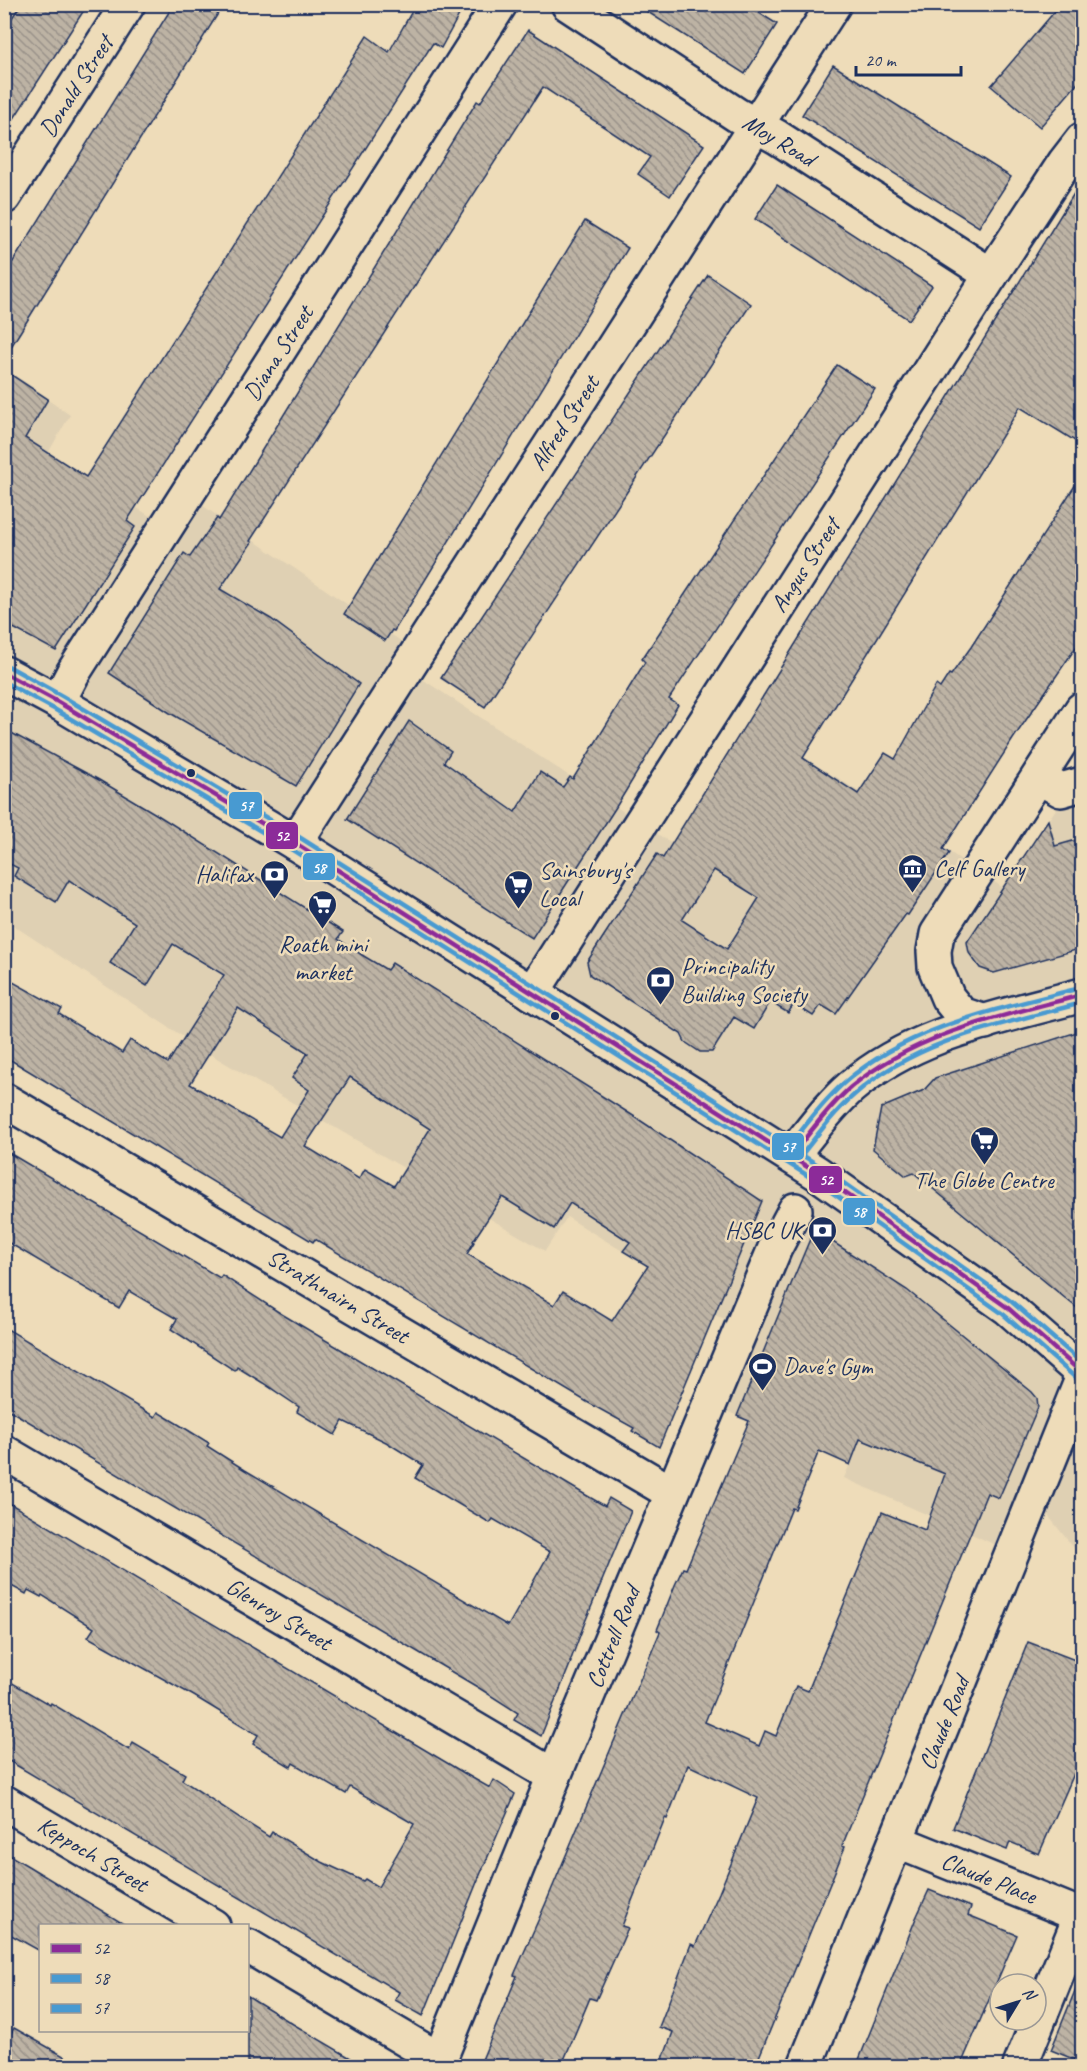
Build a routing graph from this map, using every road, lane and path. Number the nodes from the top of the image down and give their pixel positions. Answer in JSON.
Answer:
{"nodes":[{"id":1,"x":128,"y":4,"type":"edge"},
{"id":2,"x":500,"y":4,"type":"edge"},
{"id":3,"x":568,"y":4,"type":"edge"},
{"id":4,"x":834,"y":4,"type":"edge"},
{"id":5,"x":756,"y":126,"type":"junction"},
{"id":6,"x":1083,"y":140,"type":"edge"},
{"id":7,"x":4,"y":197,"type":"edge"},
{"id":8,"x":991,"y":275,"type":"junction"},
{"id":9,"x":4,"y":673,"type":"edge"},
{"id":10,"x":58,"y":702,"type":"junction"},
{"id":11,"x":1083,"y":709,"type":"edge"},
{"id":12,"x":1039,"y":777,"type":"junction"},
{"id":13,"x":1083,"y":784,"type":"edge"},
{"id":14,"x":295,"y":843,"type":"junction"},
{"id":15,"x":532,"y":993,"type":"junction"},
{"id":16,"x":1083,"y":995,"type":"edge"},
{"id":17,"x":985,"y":1022,"type":"junction"},
{"id":18,"x":4,"y":1100,"type":"edge"},
{"id":19,"x":791,"y":1156,"type":"junction"},
{"id":20,"x":788,"y":1223,"type":"dead end"},
{"id":21,"x":1083,"y":1373,"type":"edge"},
{"id":22,"x":1083,"y":1379,"type":"edge"},
{"id":23,"x":4,"y":1452,"type":"edge"},
{"id":24,"x":672,"y":1493,"type":"junction"},
{"id":25,"x":554,"y":1776,"type":"junction"},
{"id":26,"x":4,"y":1802,"type":"edge"},
{"id":27,"x":896,"y":1840,"type":"junction"},
{"id":28,"x":1082,"y":1916,"type":"edge"},
{"id":29,"x":210,"y":1924,"type":"edge"},
{"id":30,"x":249,"y":1947,"type":"edge"},
{"id":31,"x":439,"y":2063,"type":"edge"},
{"id":32,"x":805,"y":2067,"type":"edge"},
{"id":33,"x":1020,"y":2067,"type":"edge"}],
"edges":[{"from":1,"to":7,"type":"street","name":"Donald Street"},
{"from":2,"to":10,"type":"street","name":"Diana Street"},
{"from":3,"to":5,"type":"street","name":"Moy Road"},
{"from":4,"to":5,"type":"street","name":"Alfred Street"},
{"from":5,"to":8,"type":"street","name":"Moy Road"},
{"from":5,"to":14,"type":"street","name":"Alfred Street"},
{"from":6,"to":8,"type":"street","name":"Angus Street"},
{"from":8,"to":15,"type":"street","name":"Angus Street"},
{"from":9,"to":10,"type":"street"},
{"from":10,"to":14,"type":"street"},
{"from":11,"to":12,"type":"street"},
{"from":12,"to":13,"type":"street"},
{"from":12,"to":17,"type":"street"},
{"from":14,"to":15,"type":"street"},
{"from":15,"to":19,"type":"street"},
{"from":16,"to":17,"type":"street"},
{"from":17,"to":19,"type":"street"},
{"from":18,"to":24,"type":"street","name":"Strathnairn Street"},
{"from":19,"to":21,"type":"street"},
{"from":20,"to":24,"type":"street","name":"Cottrell Road"},
{"from":22,"to":27,"type":"street","name":"Claude Road"},
{"from":23,"to":25,"type":"street","name":"Glenroy Street"},
{"from":24,"to":25,"type":"street","name":"Cottrell Road"},
{"from":25,"to":31,"type":"street","name":"Cottrell Road"},
{"from":26,"to":29,"type":"street","name":"Keppoch Street"},
{"from":27,"to":28,"type":"street","name":"Claude Place"},
{"from":27,"to":32,"type":"street","name":"Claude Road"},
{"from":28,"to":33,"type":"street"},
{"from":30,"to":31,"type":"street"}]}
